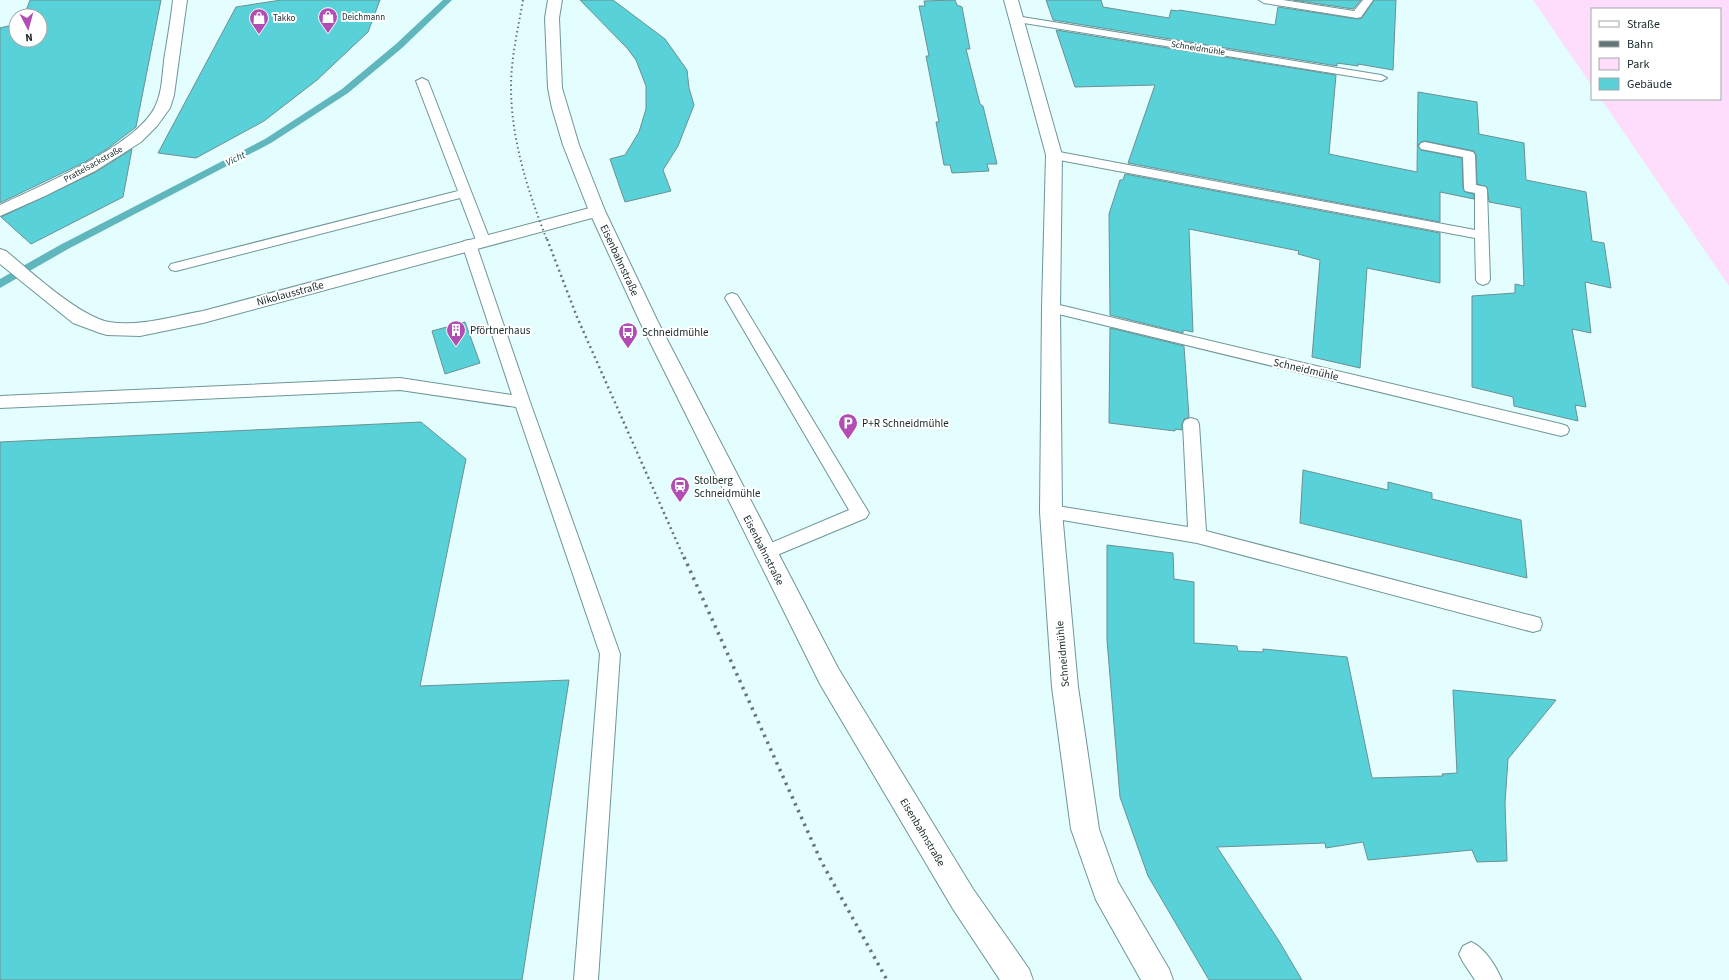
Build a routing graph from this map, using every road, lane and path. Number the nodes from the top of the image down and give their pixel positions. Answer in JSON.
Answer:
{"nodes":[{"id":1,"x":180,"y":0,"type":"edge"},
{"id":2,"x":555,"y":0,"type":"edge"},
{"id":3,"x":1264,"y":0,"type":"edge"},
{"id":4,"x":1368,"y":0,"type":"edge"},
{"id":5,"x":1014,"y":10,"type":"edge"},
{"id":6,"x":1381,"y":78,"type":"dead end"},
{"id":7,"x":422,"y":82,"type":"dead end"},
{"id":8,"x":1424,"y":146,"type":"dead end"},
{"id":9,"x":1054,"y":155,"type":"junction"},
{"id":10,"x":465,"y":193,"type":"junction"},
{"id":11,"x":0,"y":211,"type":"edge"},
{"id":12,"x":597,"y":211,"type":"junction"},
{"id":13,"x":1482,"y":235,"type":"junction"},
{"id":14,"x":476,"y":242,"type":"junction"},
{"id":15,"x":2,"y":256,"type":"edge"},
{"id":16,"x":176,"y":267,"type":"dead end"},
{"id":17,"x":1483,"y":280,"type":"dead end"},
{"id":18,"x":732,"y":298,"type":"dead end"},
{"id":19,"x":1051,"y":308,"type":"junction"},
{"id":20,"x":0,"y":402,"type":"edge"},
{"id":21,"x":522,"y":402,"type":"junction"},
{"id":22,"x":1191,"y":424,"type":"dead end"},
{"id":23,"x":1560,"y":430,"type":"dead end"},
{"id":24,"x":1051,"y":512,"type":"junction"},
{"id":25,"x":1197,"y":536,"type":"junction"},
{"id":26,"x":765,"y":553,"type":"junction"},
{"id":27,"x":1533,"y":624,"type":"dead end"},
{"id":28,"x":1471,"y":954,"type":"dead end"},
{"id":29,"x":586,"y":980,"type":"edge"},
{"id":30,"x":1018,"y":980,"type":"edge"},
{"id":31,"x":1158,"y":980,"type":"edge"},
{"id":32,"x":1490,"y":980,"type":"edge"}],
"edges":[{"from":1,"to":11,"type":"street","name":"Prattelsackstraße"},
{"from":2,"to":12,"type":"street","name":"Eisenbahnstraße"},
{"from":3,"to":4,"type":"lane"},
{"from":5,"to":6,"type":"lane","name":"Schneidmühle"},
{"from":5,"to":9,"type":"street","name":"Schneidmühle"},
{"from":7,"to":10,"type":"lane"},
{"from":8,"to":13,"type":"lane"},
{"from":9,"to":13,"type":"lane"},
{"from":9,"to":19,"type":"street","name":"Schneidmühle"},
{"from":10,"to":14,"type":"lane"},
{"from":10,"to":16,"type":"lane"},
{"from":12,"to":14,"type":"street","name":"Nikolausstraße"},
{"from":12,"to":26,"type":"street","name":"Eisenbahnstraße"},
{"from":13,"to":17,"type":"lane"},
{"from":14,"to":15,"type":"street","name":"Nikolausstraße"},
{"from":14,"to":21,"type":"lane"},
{"from":18,"to":26,"type":"lane"},
{"from":19,"to":23,"type":"lane","name":"Schneidmühle"},
{"from":19,"to":24,"type":"street","name":"Schneidmühle"},
{"from":20,"to":21,"type":"lane"},
{"from":21,"to":29,"type":"lane"},
{"from":22,"to":25,"type":"lane"},
{"from":24,"to":25,"type":"lane"},
{"from":24,"to":31,"type":"street","name":"Schneidmühle"},
{"from":25,"to":27,"type":"lane"},
{"from":26,"to":30,"type":"street","name":"Eisenbahnstraße"},
{"from":28,"to":32,"type":"lane"}]}
